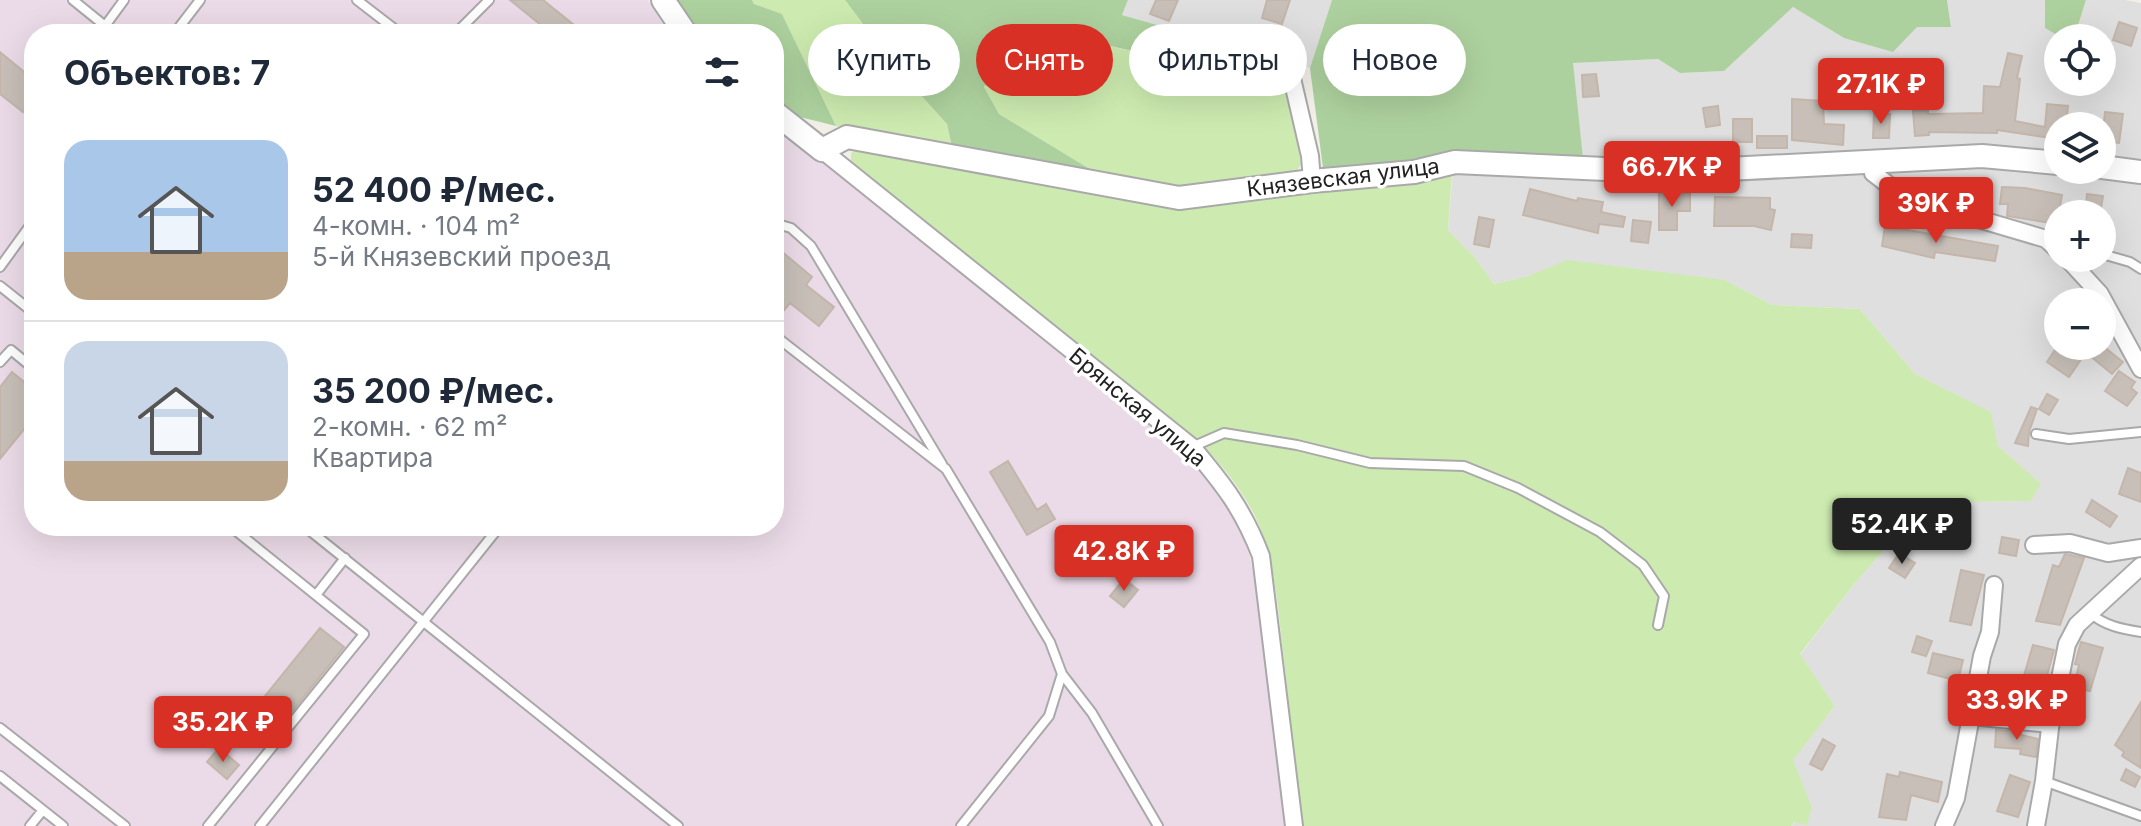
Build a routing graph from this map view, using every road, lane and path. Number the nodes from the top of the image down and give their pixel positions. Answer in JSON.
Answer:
{"nodes":[{"id":1,"x":73,"y":0,"type":"edge"},
{"id":2,"x":124,"y":0,"type":"edge"},
{"id":3,"x":200,"y":0,"type":"edge"},
{"id":4,"x":357,"y":0,"type":"edge"},
{"id":5,"x":489,"y":0,"type":"edge"},
{"id":6,"x":663,"y":0,"type":"edge"},
{"id":7,"x":103,"y":24,"type":"edge"},
{"id":8,"x":106,"y":24,"type":"edge"},
{"id":9,"x":182,"y":24,"type":"edge"},
{"id":10,"x":388,"y":24,"type":"edge"},
{"id":11,"x":465,"y":24,"type":"edge"},
{"id":12,"x":679,"y":24,"type":"edge"},
{"id":13,"x":1296,"y":96,"type":"edge"},
{"id":14,"x":784,"y":120,"type":"edge"},
{"id":15,"x":822,"y":150,"type":"junction"},
{"id":16,"x":1872,"y":162,"type":"junction"},
{"id":17,"x":2044,"y":162,"type":"edge"},
{"id":18,"x":2116,"y":169,"type":"edge"},
{"id":19,"x":2141,"y":172,"type":"edge"},
{"id":20,"x":1312,"y":181,"type":"junction"},
{"id":21,"x":784,"y":226,"type":"edge"},
{"id":22,"x":24,"y":234,"type":"edge"},
{"id":23,"x":2044,"y":241,"type":"edge"},
{"id":24,"x":2116,"y":258,"type":"edge"},
{"id":25,"x":0,"y":267,"type":"edge"},
{"id":26,"x":2141,"y":269,"type":"edge"},
{"id":27,"x":2080,"y":272,"type":"edge"},
{"id":28,"x":0,"y":286,"type":"edge"},
{"id":29,"x":24,"y":305,"type":"edge"},
{"id":30,"x":784,"y":343,"type":"edge"},
{"id":31,"x":24,"y":361,"type":"edge"},
{"id":32,"x":0,"y":362,"type":"edge"},
{"id":33,"x":2141,"y":369,"type":"edge"},
{"id":34,"x":2141,"y":432,"type":"edge"},
{"id":35,"x":2036,"y":434,"type":"dead end"},
{"id":36,"x":1192,"y":447,"type":"junction"},
{"id":37,"x":946,"y":469,"type":"junction"},
{"id":38,"x":242,"y":536,"type":"edge"},
{"id":39,"x":317,"y":536,"type":"edge"},
{"id":40,"x":492,"y":536,"type":"edge"},
{"id":41,"x":2034,"y":545,"type":"dead end"},
{"id":42,"x":2141,"y":548,"type":"edge"},
{"id":43,"x":345,"y":558,"type":"junction"},
{"id":44,"x":2141,"y":566,"type":"edge"},
{"id":45,"x":1994,"y":585,"type":"dead end"},
{"id":46,"x":316,"y":595,"type":"junction"},
{"id":47,"x":2090,"y":613,"type":"junction"},
{"id":48,"x":424,"y":621,"type":"junction"},
{"id":49,"x":1658,"y":625,"type":"dead end"},
{"id":50,"x":2141,"y":632,"type":"edge"},
{"id":51,"x":1062,"y":674,"type":"junction"},
{"id":52,"x":1971,"y":720,"type":"junction"},
{"id":53,"x":0,"y":728,"type":"edge"},
{"id":54,"x":2050,"y":728,"type":"junction"},
{"id":55,"x":0,"y":776,"type":"edge"},
{"id":56,"x":2044,"y":781,"type":"junction"},
{"id":57,"x":43,"y":810,"type":"junction"},
{"id":58,"x":2141,"y":816,"type":"edge"},
{"id":59,"x":30,"y":826,"type":"edge"},
{"id":60,"x":63,"y":826,"type":"edge"},
{"id":61,"x":125,"y":826,"type":"edge"},
{"id":62,"x":208,"y":826,"type":"edge"},
{"id":63,"x":260,"y":826,"type":"edge"},
{"id":64,"x":678,"y":826,"type":"edge"},
{"id":65,"x":961,"y":826,"type":"edge"},
{"id":66,"x":1158,"y":826,"type":"edge"},
{"id":67,"x":1294,"y":826,"type":"edge"},
{"id":68,"x":1944,"y":826,"type":"edge"},
{"id":69,"x":2036,"y":826,"type":"edge"}],
"edges":[{"from":1,"to":7,"type":"lane"},
{"from":2,"to":8,"type":"lane"},
{"from":3,"to":9,"type":"lane"},
{"from":4,"to":10,"type":"lane"},
{"from":5,"to":11,"type":"lane"},
{"from":6,"to":12,"type":"street"},
{"from":13,"to":20,"type":"street"},
{"from":14,"to":15,"type":"street","name":"Брянская улица"},
{"from":15,"to":20,"type":"street","name":"Князевская улица"},
{"from":15,"to":36,"type":"street","name":"Брянская улица"},
{"from":16,"to":17,"type":"street","name":"Князевская улица"},
{"from":16,"to":20,"type":"street","name":"Князевская улица"},
{"from":16,"to":23,"type":"street"},
{"from":18,"to":19,"type":"street"},
{"from":21,"to":37,"type":"lane"},
{"from":22,"to":25,"type":"lane"},
{"from":24,"to":26,"type":"lane"},
{"from":27,"to":33,"type":"street"},
{"from":28,"to":29,"type":"lane"},
{"from":30,"to":37,"type":"lane"},
{"from":31,"to":32,"type":"lane"},
{"from":34,"to":35,"type":"lane"},
{"from":36,"to":49,"type":"lane"},
{"from":36,"to":67,"type":"street","name":"Брянская улица"},
{"from":37,"to":51,"type":"lane"},
{"from":38,"to":46,"type":"lane"},
{"from":39,"to":43,"type":"lane"},
{"from":40,"to":48,"type":"lane"},
{"from":41,"to":42,"type":"street"},
{"from":43,"to":46,"type":"lane"},
{"from":43,"to":48,"type":"lane"},
{"from":44,"to":47,"type":"street"},
{"from":45,"to":52,"type":"street"},
{"from":46,"to":62,"type":"lane"},
{"from":47,"to":50,"type":"lane"},
{"from":47,"to":54,"type":"street"},
{"from":48,"to":63,"type":"lane"},
{"from":48,"to":64,"type":"lane"},
{"from":51,"to":65,"type":"lane"},
{"from":51,"to":66,"type":"lane"},
{"from":52,"to":54,"type":"lane"},
{"from":52,"to":68,"type":"street"},
{"from":53,"to":61,"type":"lane"},
{"from":54,"to":56,"type":"street"},
{"from":55,"to":57,"type":"lane"},
{"from":56,"to":58,"type":"lane"},
{"from":56,"to":69,"type":"street"},
{"from":57,"to":59,"type":"lane"},
{"from":57,"to":60,"type":"lane"}]}
